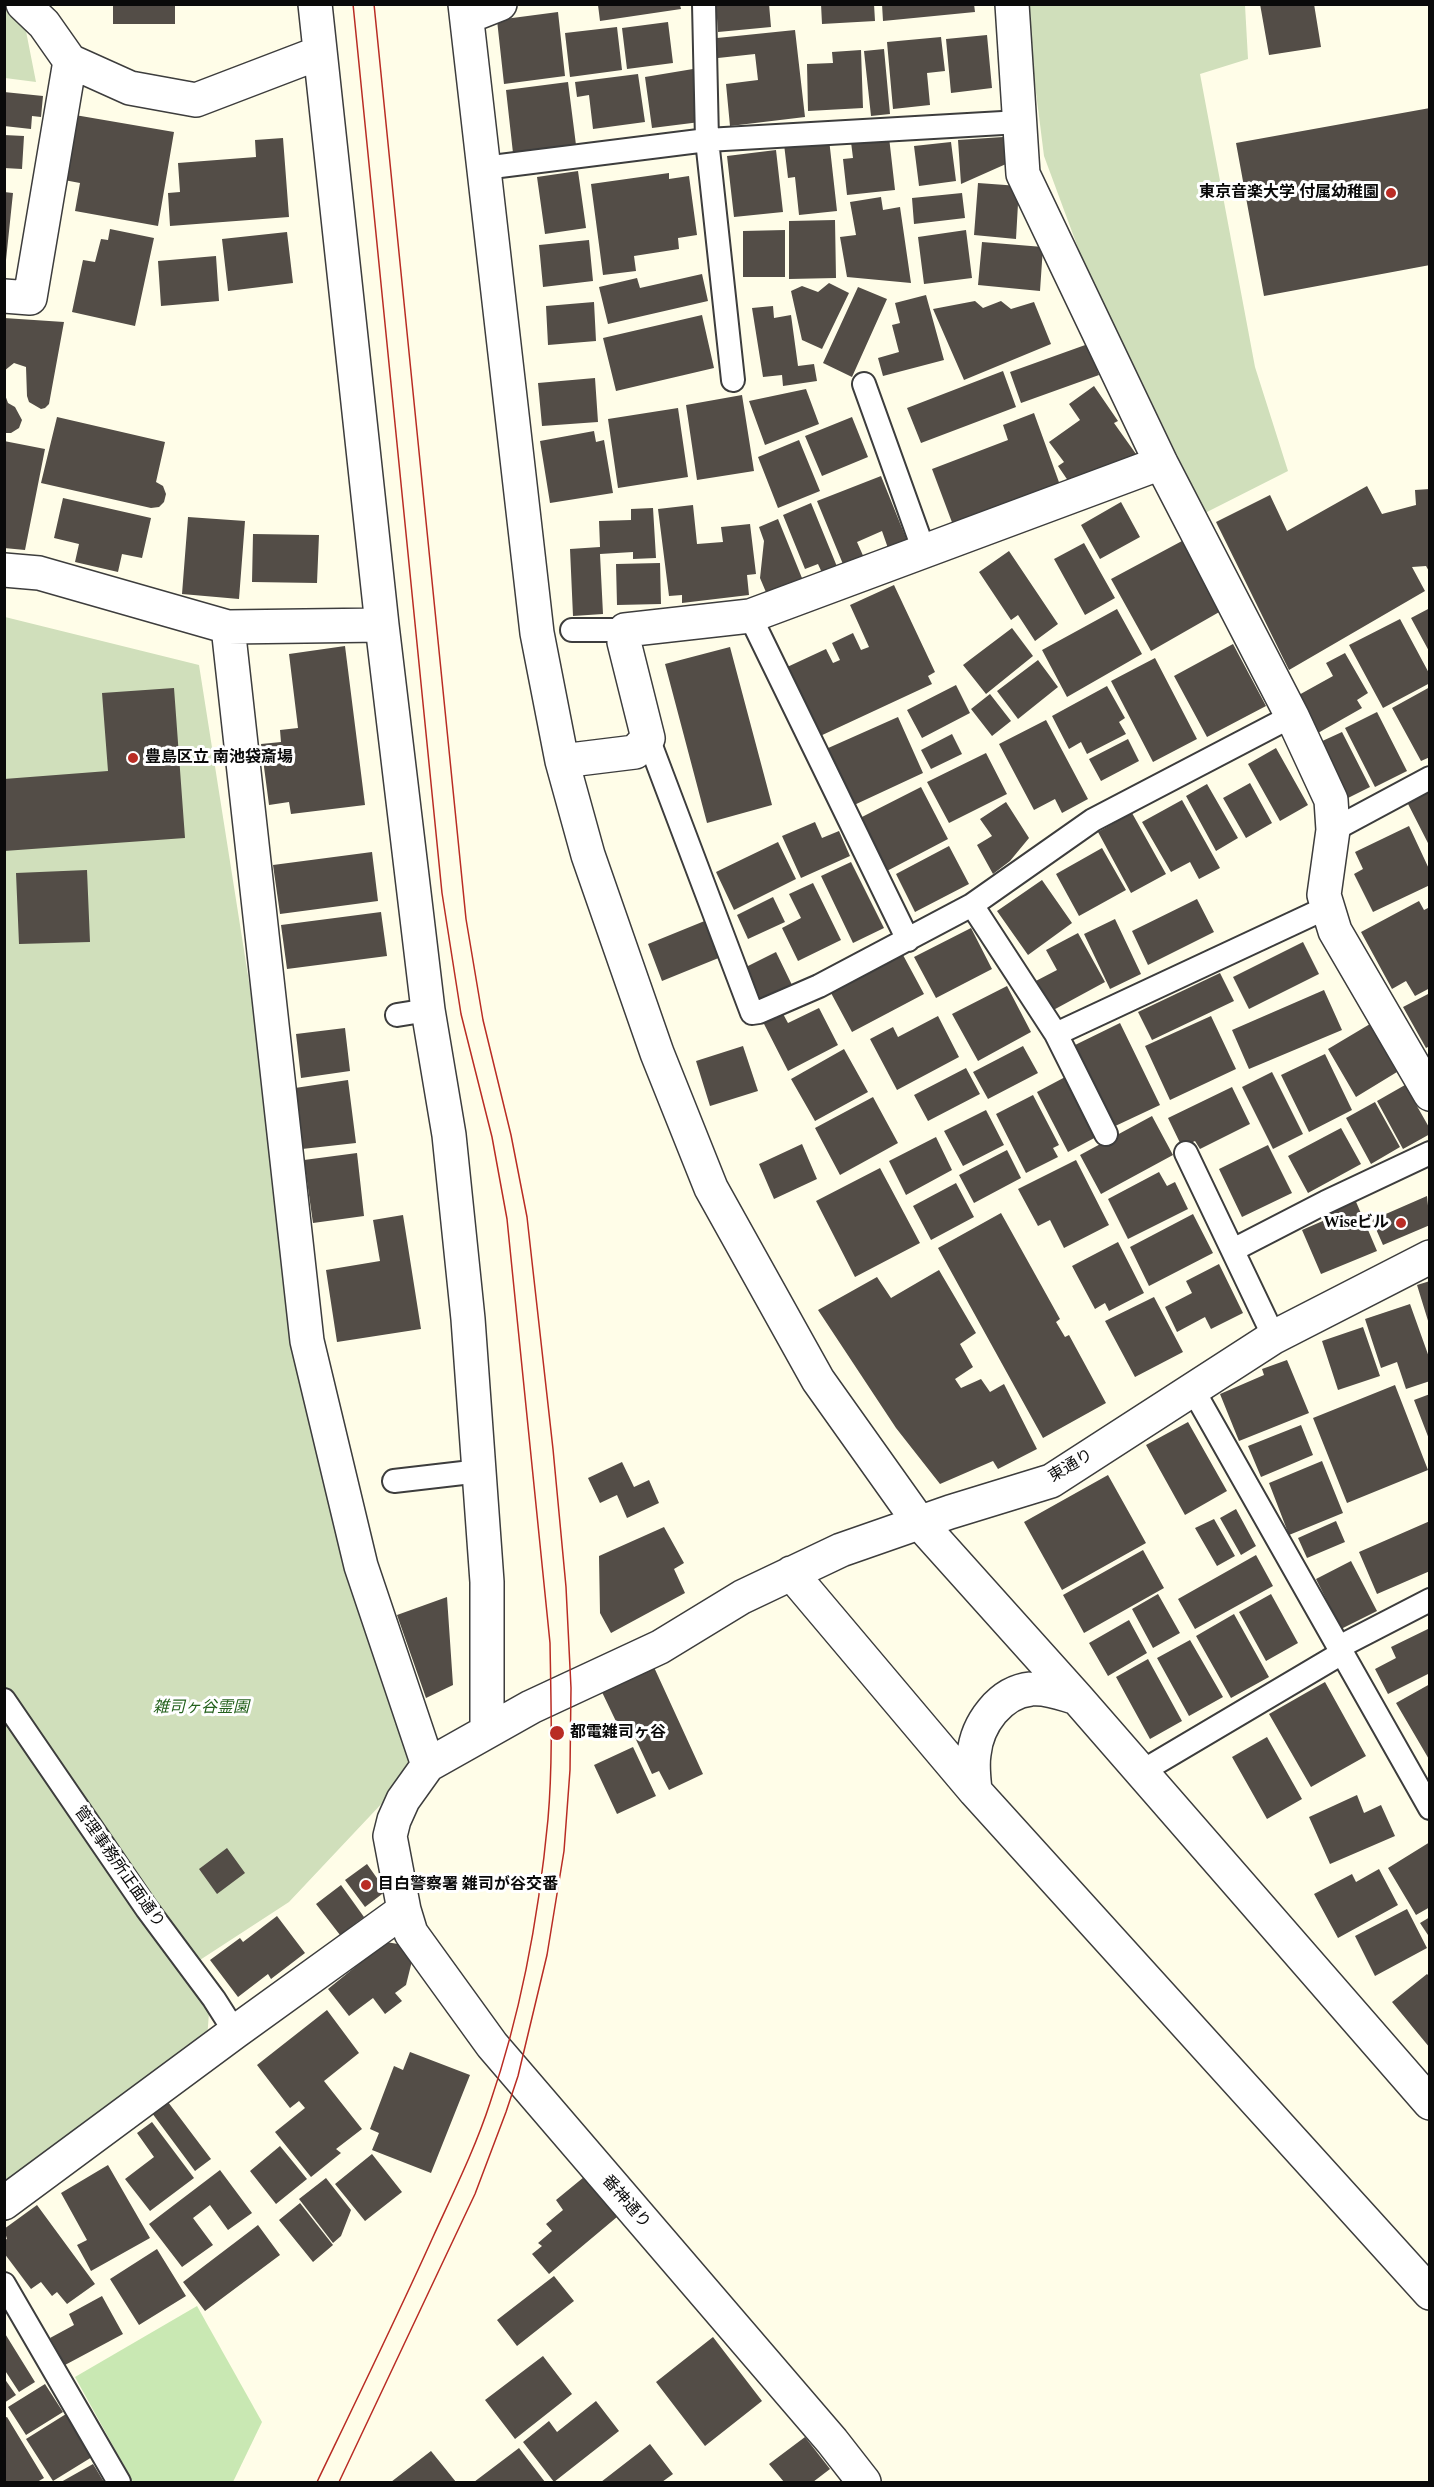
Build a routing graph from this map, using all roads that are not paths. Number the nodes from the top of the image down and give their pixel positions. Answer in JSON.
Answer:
{"nodes":[{"id":1,"x":315,"y":4,"type":"edge"},
{"id":2,"x":500,"y":4,"type":"edge"},
{"id":3,"x":704,"y":4,"type":"edge"},
{"id":4,"x":1012,"y":4,"type":"edge"},
{"id":5,"x":37,"y":11,"type":"edge"},
{"id":6,"x":466,"y":11,"type":"edge"},
{"id":7,"x":320,"y":53,"type":"junction"},
{"id":8,"x":70,"y":61,"type":"junction"},
{"id":9,"x":1020,"y":122,"type":"junction"},
{"id":10,"x":707,"y":140,"type":"junction"},
{"id":11,"x":484,"y":168,"type":"junction"},
{"id":12,"x":4,"y":296,"type":"edge"},
{"id":13,"x":733,"y":380,"type":"dead end"},
{"id":14,"x":864,"y":384,"type":"dead end"},
{"id":15,"x":1161,"y":463,"type":"junction"},
{"id":16,"x":924,"y":551,"type":"junction"},
{"id":17,"x":4,"y":570,"type":"edge"},
{"id":18,"x":750,"y":616,"type":"junction"},
{"id":19,"x":382,"y":625,"type":"junction"},
{"id":20,"x":228,"y":627,"type":"junction"},
{"id":21,"x":572,"y":630,"type":"dead end"},
{"id":22,"x":625,"y":630,"type":"junction"},
{"id":23,"x":1292,"y":716,"type":"junction"},
{"id":24,"x":648,"y":738,"type":"junction"},
{"id":25,"x":562,"y":761,"type":"junction"},
{"id":26,"x":1430,"y":778,"type":"edge"},
{"id":27,"x":1333,"y":830,"type":"junction"},
{"id":28,"x":972,"y":905,"type":"junction"},
{"id":29,"x":1328,"y":907,"type":"junction"},
{"id":30,"x":908,"y":940,"type":"junction"},
{"id":31,"x":1056,"y":1034,"type":"junction"},
{"id":32,"x":1427,"y":1082,"type":"edge"},
{"id":33,"x":1107,"y":1134,"type":"dead end"},
{"id":34,"x":1186,"y":1153,"type":"dead end"},
{"id":35,"x":1430,"y":1153,"type":"edge"},
{"id":36,"x":1233,"y":1250,"type":"junction"},
{"id":37,"x":1430,"y":1257,"type":"edge"},
{"id":38,"x":1274,"y":1336,"type":"junction"},
{"id":39,"x":1192,"y":1388,"type":"junction"},
{"id":40,"x":480,"y":1471,"type":"junction"},
{"id":41,"x":394,"y":1481,"type":"dead end"},
{"id":42,"x":920,"y":1522,"type":"junction"},
{"id":43,"x":791,"y":1573,"type":"junction"},
{"id":44,"x":1430,"y":1600,"type":"edge"},
{"id":45,"x":1341,"y":1650,"type":"junction"},
{"id":46,"x":1077,"y":1698,"type":"junction"},
{"id":47,"x":4,"y":1700,"type":"edge"},
{"id":48,"x":487,"y":1731,"type":"junction"},
{"id":49,"x":428,"y":1765,"type":"junction"},
{"id":50,"x":1141,"y":1772,"type":"junction"},
{"id":51,"x":975,"y":1791,"type":"junction"},
{"id":52,"x":1430,"y":1808,"type":"edge"},
{"id":53,"x":404,"y":1910,"type":"junction"},
{"id":54,"x":235,"y":2032,"type":"junction"},
{"id":55,"x":1430,"y":2103,"type":"edge"},
{"id":56,"x":4,"y":2203,"type":"edge"},
{"id":57,"x":4,"y":2284,"type":"edge"},
{"id":58,"x":1430,"y":2293,"type":"edge"},
{"id":59,"x":119,"y":2482,"type":"edge"},
{"id":60,"x":864,"y":2482,"type":"edge"}],
"edges":[{"from":1,"to":7,"type":"street"},
{"from":2,"to":6,"type":"street"},
{"from":3,"to":10,"type":"lane"},
{"from":4,"to":9,"type":"street"},
{"from":5,"to":8,"type":"street"},
{"from":6,"to":11,"type":"street"},
{"from":7,"to":8,"type":"street"},
{"from":7,"to":19,"type":"street"},
{"from":8,"to":12,"type":"street"},
{"from":9,"to":10,"type":"lane"},
{"from":9,"to":15,"type":"street"},
{"from":10,"to":11,"type":"lane"},
{"from":10,"to":13,"type":"lane"},
{"from":11,"to":25,"type":"street"},
{"from":14,"to":16,"type":"lane"},
{"from":15,"to":16,"type":"street"},
{"from":15,"to":23,"type":"street"},
{"from":16,"to":18,"type":"street"},
{"from":17,"to":20,"type":"street"},
{"from":18,"to":22,"type":"street"},
{"from":18,"to":30,"type":"lane"},
{"from":19,"to":20,"type":"street"},
{"from":19,"to":40,"type":"street"},
{"from":20,"to":49,"type":"street"},
{"from":21,"to":22,"type":"lane"},
{"from":22,"to":24,"type":"street"},
{"from":23,"to":27,"type":"street"},
{"from":23,"to":28,"type":"lane"},
{"from":24,"to":25,"type":"street"},
{"from":24,"to":30,"type":"lane"},
{"from":25,"to":42,"type":"street"},
{"from":26,"to":27,"type":"lane"},
{"from":27,"to":29,"type":"street"},
{"from":28,"to":30,"type":"lane"},
{"from":28,"to":31,"type":"lane"},
{"from":29,"to":31,"type":"lane"},
{"from":29,"to":32,"type":"street"},
{"from":31,"to":33,"type":"lane"},
{"from":34,"to":36,"type":"lane"},
{"from":35,"to":36,"type":"lane"},
{"from":36,"to":38,"type":"lane"},
{"from":37,"to":38,"type":"street","name":"東通り"},
{"from":38,"to":39,"type":"street","name":"東通り"},
{"from":39,"to":42,"type":"street","name":"東通り"},
{"from":39,"to":45,"type":"lane"},
{"from":40,"to":41,"type":"lane"},
{"from":40,"to":48,"type":"street"},
{"from":42,"to":43,"type":"street","name":"東通り"},
{"from":42,"to":46,"type":"street"},
{"from":43,"to":48,"type":"street","name":"東通り"},
{"from":43,"to":51,"type":"street"},
{"from":44,"to":45,"type":"lane"},
{"from":45,"to":50,"type":"lane"},
{"from":45,"to":52,"type":"lane"},
{"from":46,"to":50,"type":"street"},
{"from":46,"to":51,"type":"street"},
{"from":47,"to":54,"type":"lane","name":"管理事務所正面通り"},
{"from":48,"to":49,"type":"street","name":"東通り"},
{"from":49,"to":53,"type":"street","name":"番神通り"},
{"from":50,"to":55,"type":"street"},
{"from":51,"to":58,"type":"street"},
{"from":53,"to":54,"type":"street"},
{"from":53,"to":60,"type":"street","name":"番神通り"},
{"from":54,"to":56,"type":"street"},
{"from":57,"to":59,"type":"lane"}]}
